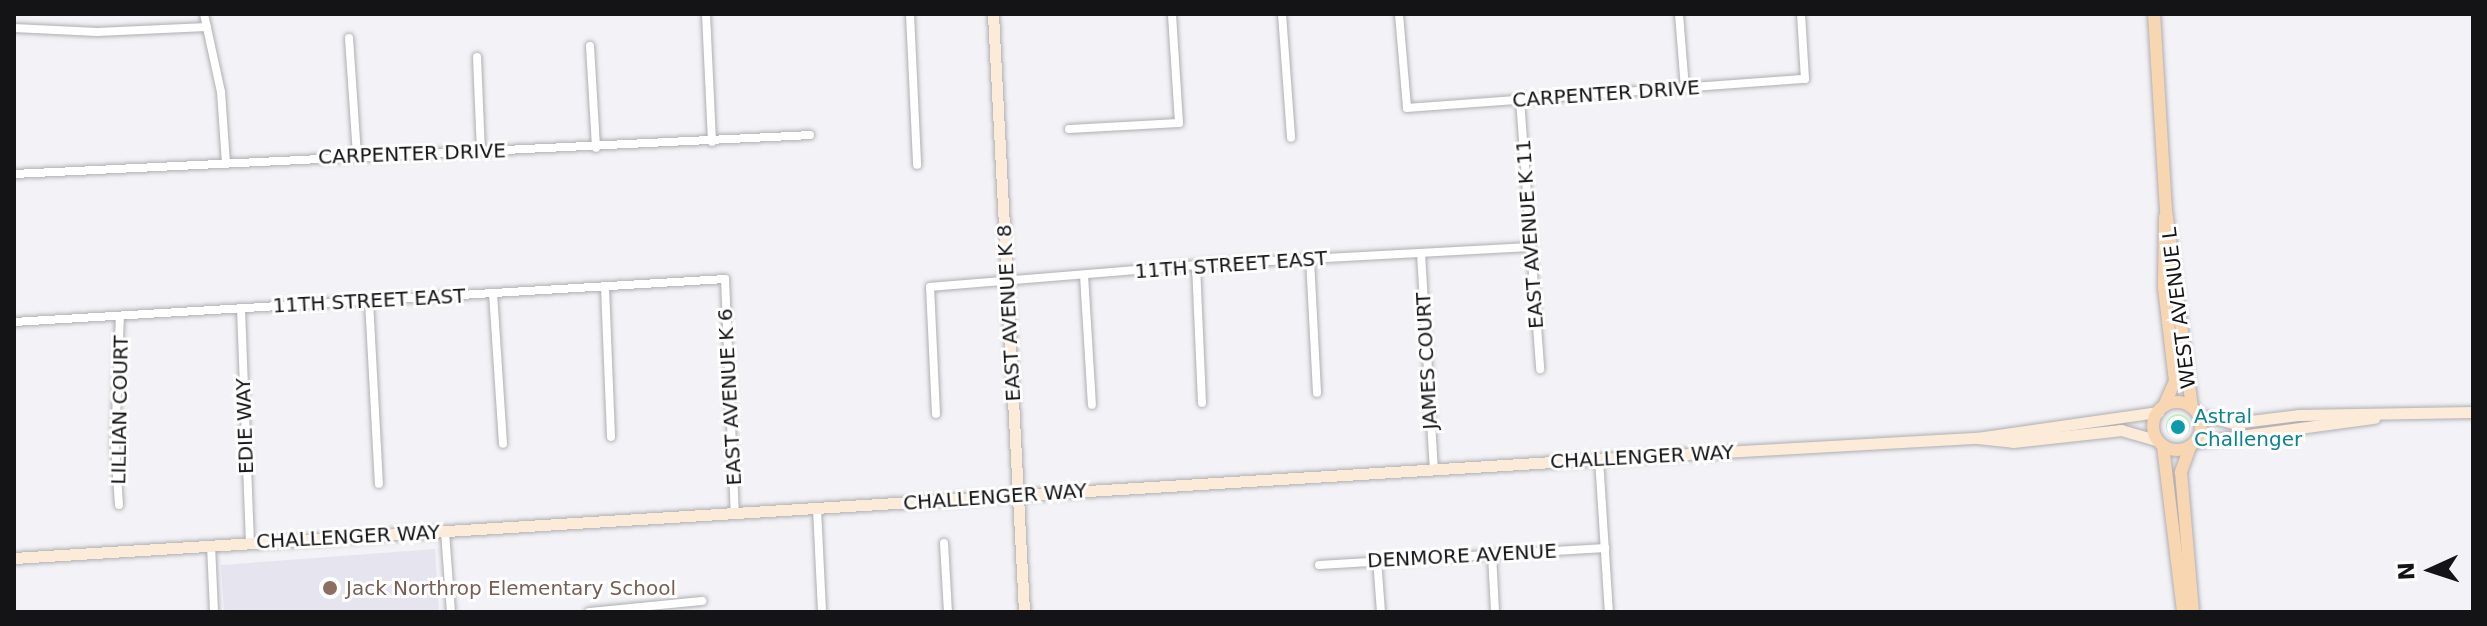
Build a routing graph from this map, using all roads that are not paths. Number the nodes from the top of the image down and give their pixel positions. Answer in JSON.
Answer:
{"nodes":[{"id":1,"x":204,"y":14,"type":"edge"},
{"id":2,"x":706,"y":14,"type":"edge"},
{"id":3,"x":910,"y":14,"type":"edge"},
{"id":4,"x":993,"y":14,"type":"edge"},
{"id":5,"x":1172,"y":14,"type":"edge"},
{"id":6,"x":1282,"y":14,"type":"edge"},
{"id":7,"x":1399,"y":14,"type":"edge"},
{"id":8,"x":1679,"y":14,"type":"edge"},
{"id":9,"x":1801,"y":14,"type":"edge"},
{"id":10,"x":2154,"y":14,"type":"edge"},
{"id":11,"x":207,"y":27,"type":"junction"},
{"id":12,"x":14,"y":28,"type":"edge"},
{"id":13,"x":349,"y":38,"type":"dead end"},
{"id":14,"x":590,"y":46,"type":"dead end"},
{"id":15,"x":477,"y":57,"type":"dead end"},
{"id":16,"x":1685,"y":88,"type":"junction"},
{"id":17,"x":1520,"y":100,"type":"junction"},
{"id":18,"x":1069,"y":129,"type":"dead end"},
{"id":19,"x":810,"y":135,"type":"dead end"},
{"id":20,"x":1291,"y":138,"type":"dead end"},
{"id":21,"x":712,"y":142,"type":"junction"},
{"id":22,"x":596,"y":148,"type":"junction"},
{"id":23,"x":481,"y":151,"type":"junction"},
{"id":24,"x":357,"y":156,"type":"junction"},
{"id":25,"x":226,"y":163,"type":"junction"},
{"id":26,"x":917,"y":165,"type":"dead end"},
{"id":27,"x":14,"y":174,"type":"edge"},
{"id":28,"x":2166,"y":210,"type":"junction"},
{"id":29,"x":1531,"y":247,"type":"junction"},
{"id":30,"x":1421,"y":253,"type":"junction"},
{"id":31,"x":1310,"y":259,"type":"junction"},
{"id":32,"x":1196,"y":265,"type":"junction"},
{"id":33,"x":1084,"y":275,"type":"junction"},
{"id":34,"x":725,"y":279,"type":"joint"},
{"id":35,"x":1008,"y":280,"type":"junction"},
{"id":36,"x":605,"y":287,"type":"junction"},
{"id":37,"x":493,"y":293,"type":"junction"},
{"id":38,"x":369,"y":301,"type":"junction"},
{"id":39,"x":241,"y":309,"type":"junction"},
{"id":40,"x":120,"y":316,"type":"junction"},
{"id":41,"x":14,"y":322,"type":"edge"},
{"id":42,"x":1540,"y":369,"type":"dead end"},
{"id":43,"x":1317,"y":393,"type":"dead end"},
{"id":44,"x":1202,"y":403,"type":"dead end"},
{"id":45,"x":1092,"y":405,"type":"dead end"},
{"id":46,"x":2161,"y":409,"type":"junction"},
{"id":47,"x":2196,"y":411,"type":"junction"},
{"id":48,"x":2473,"y":412,"type":"edge"},
{"id":49,"x":936,"y":414,"type":"dead end"},
{"id":50,"x":2376,"y":417,"type":"junction"},
{"id":51,"x":611,"y":437,"type":"dead end"},
{"id":52,"x":1977,"y":438,"type":"junction"},
{"id":53,"x":2160,"y":443,"type":"junction"},
{"id":54,"x":503,"y":444,"type":"dead end"},
{"id":55,"x":2193,"y":444,"type":"junction"},
{"id":56,"x":1599,"y":459,"type":"junction"},
{"id":57,"x":1434,"y":470,"type":"junction"},
{"id":58,"x":379,"y":484,"type":"dead end"},
{"id":59,"x":1017,"y":495,"type":"junction"},
{"id":60,"x":119,"y":505,"type":"dead end"},
{"id":61,"x":817,"y":509,"type":"junction"},
{"id":62,"x":735,"y":514,"type":"junction"},
{"id":63,"x":445,"y":531,"type":"junction"},
{"id":64,"x":250,"y":543,"type":"junction"},
{"id":65,"x":944,"y":543,"type":"dead end"},
{"id":66,"x":211,"y":545,"type":"junction"},
{"id":67,"x":1605,"y":548,"type":"junction"},
{"id":68,"x":1492,"y":554,"type":"junction"},
{"id":69,"x":14,"y":558,"type":"edge"},
{"id":70,"x":1377,"y":559,"type":"junction"},
{"id":71,"x":1319,"y":565,"type":"dead end"},
{"id":72,"x":702,"y":601,"type":"dead end"},
{"id":73,"x":214,"y":612,"type":"edge"},
{"id":74,"x":451,"y":612,"type":"edge"},
{"id":75,"x":589,"y":612,"type":"edge"},
{"id":76,"x":822,"y":612,"type":"edge"},
{"id":77,"x":948,"y":612,"type":"edge"},
{"id":78,"x":1024,"y":612,"type":"edge"},
{"id":79,"x":1381,"y":612,"type":"edge"},
{"id":80,"x":1495,"y":612,"type":"edge"},
{"id":81,"x":1609,"y":612,"type":"edge"},
{"id":82,"x":2183,"y":612,"type":"edge"},
{"id":83,"x":2193,"y":612,"type":"edge"}],
"edges":[{"from":1,"to":11,"type":"street"},
{"from":2,"to":21,"type":"street"},
{"from":3,"to":26,"type":"street"},
{"from":4,"to":35,"type":"main road","name":"EAST AVENUE K 8"},
{"from":5,"to":18,"type":"street"},
{"from":6,"to":20,"type":"street"},
{"from":7,"to":17,"type":"street","name":"CARPENTER DRIVE"},
{"from":8,"to":16,"type":"street"},
{"from":9,"to":16,"type":"street","name":"CARPENTER DRIVE"},
{"from":10,"to":28,"type":"main road","name":"WEST AVENUE L"},
{"from":11,"to":12,"type":"street"},
{"from":11,"to":25,"type":"street"},
{"from":13,"to":24,"type":"street"},
{"from":14,"to":22,"type":"street"},
{"from":15,"to":23,"type":"street"},
{"from":16,"to":17,"type":"street","name":"CARPENTER DRIVE"},
{"from":17,"to":29,"type":"street","name":"EAST AVENUE K 11"},
{"from":19,"to":21,"type":"street","name":"CARPENTER DRIVE"},
{"from":21,"to":22,"type":"street","name":"CARPENTER DRIVE"},
{"from":22,"to":23,"type":"street","name":"CARPENTER DRIVE"},
{"from":23,"to":24,"type":"street","name":"CARPENTER DRIVE"},
{"from":24,"to":25,"type":"street","name":"CARPENTER DRIVE"},
{"from":25,"to":27,"type":"street","name":"CARPENTER DRIVE"},
{"from":28,"to":46,"type":"main road","name":"WEST AVENUE L"},
{"from":28,"to":47,"type":"main road","name":"WEST AVENUE L"},
{"from":29,"to":30,"type":"street","name":"11TH STREET EAST"},
{"from":29,"to":42,"type":"street","name":"EAST AVENUE K 11"},
{"from":30,"to":31,"type":"street","name":"11TH STREET EAST"},
{"from":30,"to":57,"type":"street","name":"JAMES COURT"},
{"from":31,"to":32,"type":"street","name":"11TH STREET EAST"},
{"from":31,"to":43,"type":"street"},
{"from":32,"to":33,"type":"street","name":"11TH STREET EAST"},
{"from":32,"to":44,"type":"street"},
{"from":33,"to":35,"type":"street","name":"11TH STREET EAST"},
{"from":33,"to":45,"type":"street"},
{"from":34,"to":36,"type":"street","name":"11TH STREET EAST"},
{"from":34,"to":62,"type":"street","name":"EAST AVENUE K 6"},
{"from":35,"to":49,"type":"street","name":"11TH STREET EAST"},
{"from":35,"to":59,"type":"main road","name":"EAST AVENUE K 8"},
{"from":36,"to":37,"type":"street","name":"11TH STREET EAST"},
{"from":36,"to":51,"type":"street"},
{"from":37,"to":38,"type":"street","name":"11TH STREET EAST"},
{"from":37,"to":54,"type":"street"},
{"from":38,"to":39,"type":"street","name":"11TH STREET EAST"},
{"from":38,"to":58,"type":"street"},
{"from":39,"to":40,"type":"street","name":"11TH STREET EAST"},
{"from":39,"to":64,"type":"street","name":"EDIE WAY"},
{"from":40,"to":41,"type":"street","name":"11TH STREET EAST"},
{"from":40,"to":60,"type":"street","name":"LILLIAN COURT"},
{"from":46,"to":47,"type":"main road"},
{"from":46,"to":52,"type":"main road","name":"CHALLENGER WAY"},
{"from":46,"to":53,"type":"main road"},
{"from":47,"to":50,"type":"main road"},
{"from":47,"to":55,"type":"main road"},
{"from":48,"to":50,"type":"main road"},
{"from":50,"to":55,"type":"main road"},
{"from":52,"to":53,"type":"main road","name":"CHALLENGER WAY"},
{"from":52,"to":56,"type":"main road","name":"CHALLENGER WAY"},
{"from":53,"to":55,"type":"main road"},
{"from":53,"to":82,"type":"main road"},
{"from":55,"to":83,"type":"main road"},
{"from":56,"to":57,"type":"main road","name":"CHALLENGER WAY"},
{"from":56,"to":67,"type":"street"},
{"from":57,"to":59,"type":"main road","name":"CHALLENGER WAY"},
{"from":59,"to":61,"type":"main road","name":"CHALLENGER WAY"},
{"from":59,"to":78,"type":"main road","name":"EAST AVENUE K 8"},
{"from":61,"to":62,"type":"main road","name":"CHALLENGER WAY"},
{"from":61,"to":76,"type":"street"},
{"from":62,"to":63,"type":"main road","name":"CHALLENGER WAY"},
{"from":63,"to":64,"type":"main road","name":"CHALLENGER WAY"},
{"from":63,"to":74,"type":"street"},
{"from":64,"to":66,"type":"main road","name":"CHALLENGER WAY"},
{"from":65,"to":77,"type":"street"},
{"from":66,"to":69,"type":"main road","name":"CHALLENGER WAY"},
{"from":66,"to":73,"type":"street"},
{"from":67,"to":68,"type":"street","name":"DENMORE AVENUE"},
{"from":67,"to":81,"type":"street"},
{"from":68,"to":70,"type":"street","name":"DENMORE AVENUE"},
{"from":68,"to":80,"type":"street"},
{"from":70,"to":71,"type":"street","name":"DENMORE AVENUE"},
{"from":70,"to":79,"type":"street"},
{"from":72,"to":75,"type":"street"}]}
